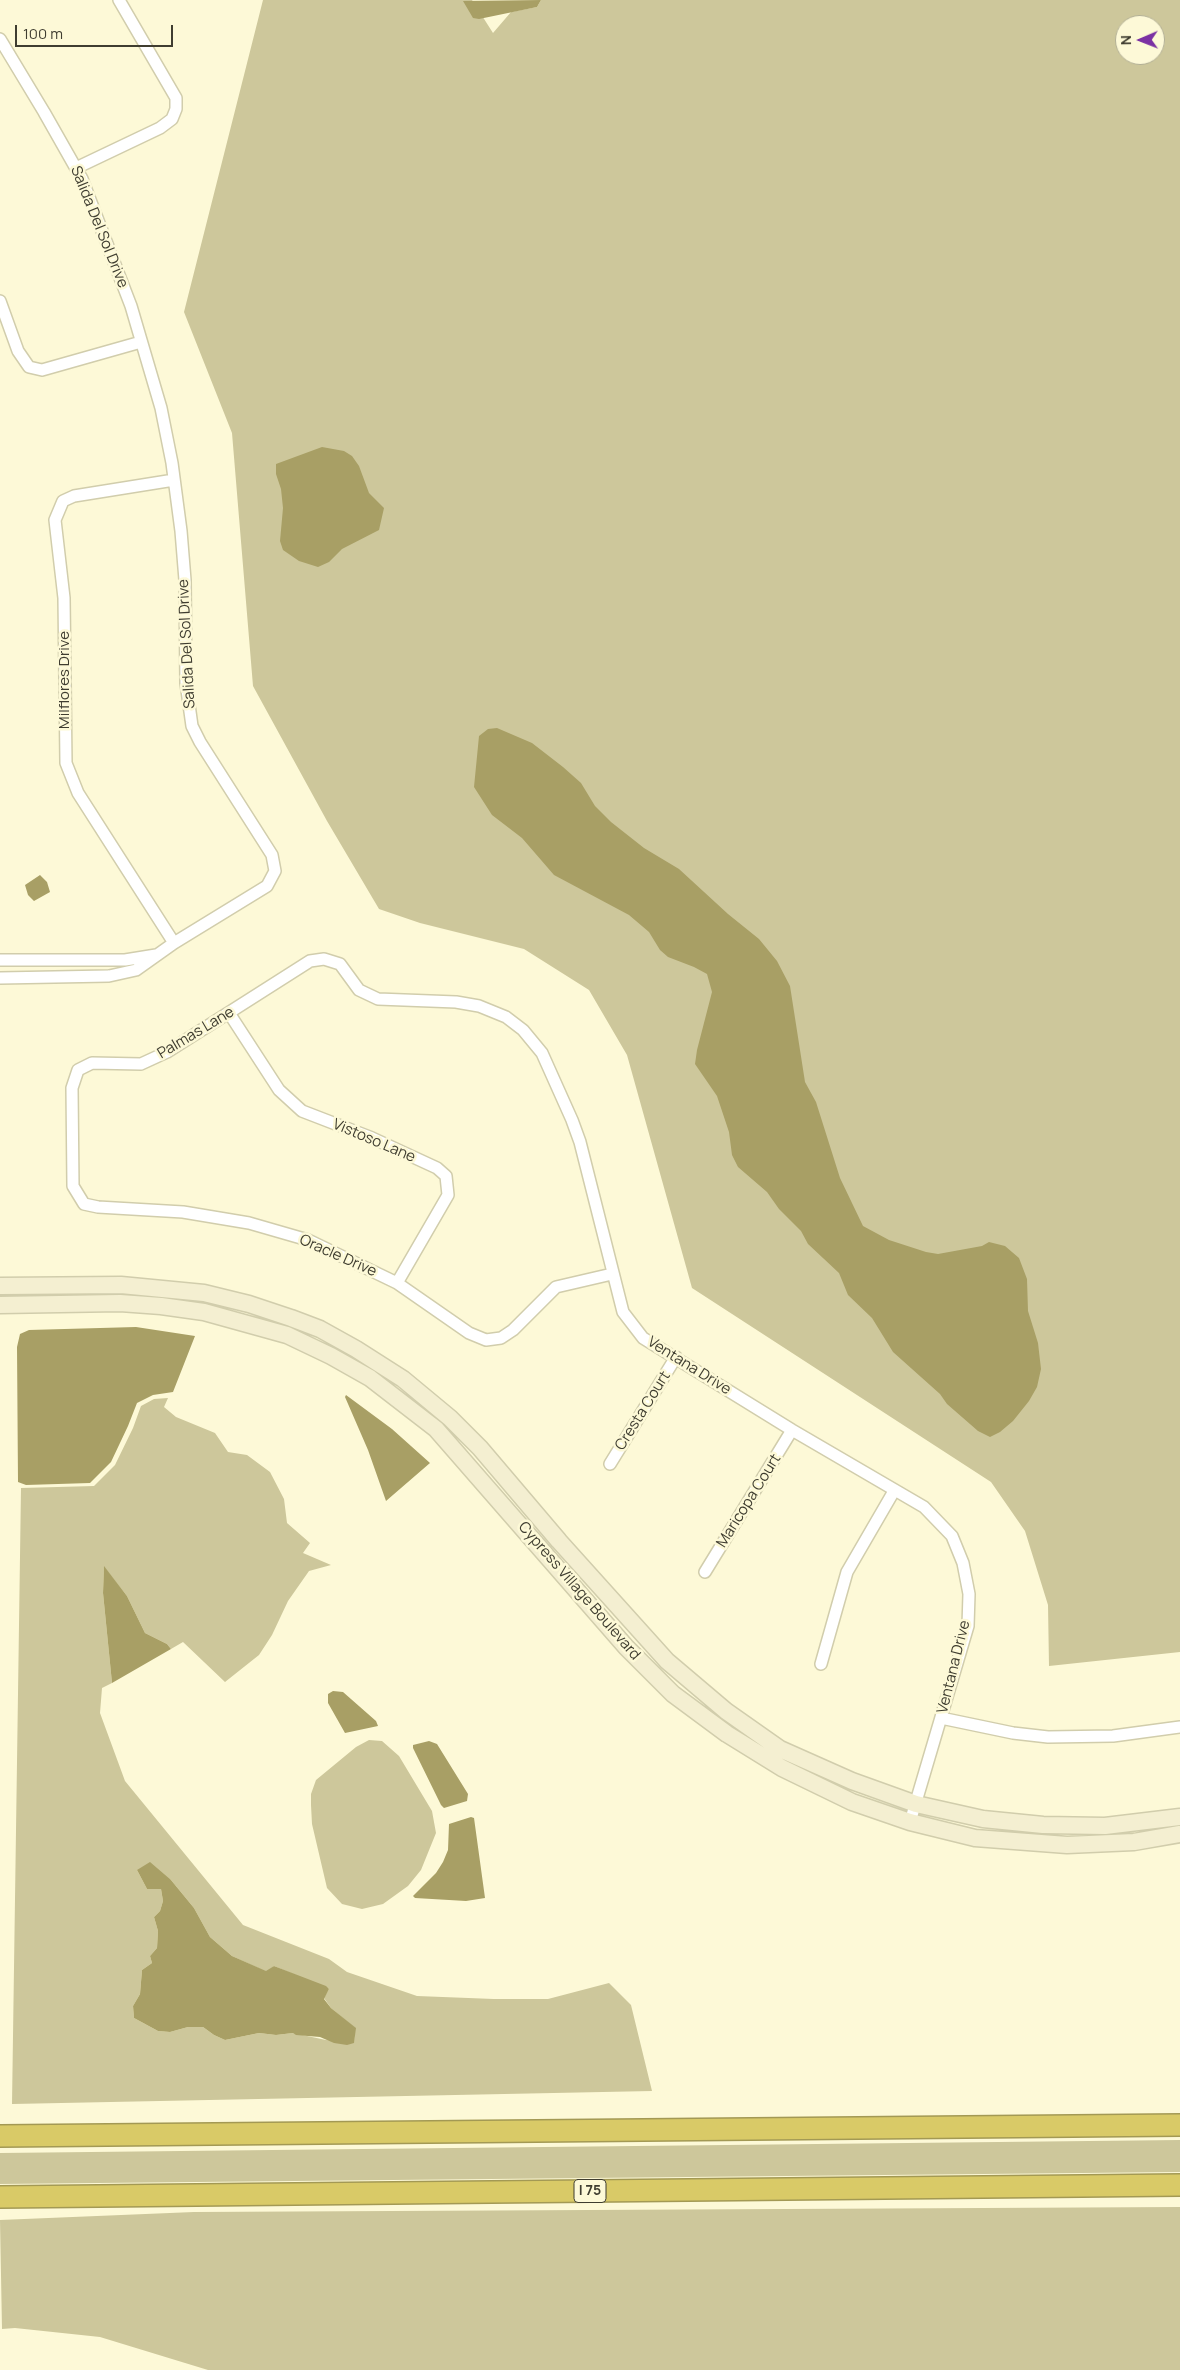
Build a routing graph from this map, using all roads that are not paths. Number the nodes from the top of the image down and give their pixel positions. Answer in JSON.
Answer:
{"nodes":[{"id":1,"x":119,"y":0,"type":"edge"},
{"id":2,"x":0,"y":39,"type":"edge"},
{"id":3,"x":76,"y":168,"type":"junction"},
{"id":4,"x":0,"y":301,"type":"edge"},
{"id":5,"x":142,"y":342,"type":"junction"},
{"id":6,"x":174,"y":480,"type":"junction"},
{"id":7,"x":174,"y":943,"type":"junction"},
{"id":8,"x":158,"y":955,"type":"junction"},
{"id":9,"x":324,"y":959,"type":"joint"},
{"id":10,"x":0,"y":960,"type":"edge"},
{"id":11,"x":48,"y":960,"type":"junction"},
{"id":12,"x":68,"y":960,"type":"junction"},
{"id":13,"x":48,"y":977,"type":"junction"},
{"id":14,"x":68,"y":977,"type":"junction"},
{"id":15,"x":0,"y":978,"type":"edge"},
{"id":16,"x":229,"y":1013,"type":"junction"},
{"id":17,"x":73,"y":1150,"type":"joint"},
{"id":18,"x":612,"y":1274,"type":"junction"},
{"id":19,"x":396,"y":1283,"type":"junction"},
{"id":20,"x":0,"y":1286,"type":"edge"},
{"id":21,"x":0,"y":1305,"type":"edge"},
{"id":22,"x":676,"y":1357,"type":"junction"},
{"id":23,"x":792,"y":1430,"type":"junction"},
{"id":24,"x":610,"y":1464,"type":"dead end"},
{"id":25,"x":894,"y":1491,"type":"junction"},
{"id":26,"x":705,"y":1572,"type":"dead end"},
{"id":27,"x":821,"y":1664,"type":"dead end"},
{"id":28,"x":941,"y":1718,"type":"junction"},
{"id":29,"x":1180,"y":1727,"type":"edge"},
{"id":30,"x":916,"y":1804,"type":"junction"},
{"id":31,"x":1180,"y":1817,"type":"edge"},
{"id":32,"x":910,"y":1822,"type":"junction"},
{"id":33,"x":1180,"y":1834,"type":"edge"},
{"id":34,"x":1180,"y":2125,"type":"edge"},
{"id":35,"x":0,"y":2136,"type":"edge"},
{"id":36,"x":1180,"y":2185,"type":"edge"},
{"id":37,"x":0,"y":2197,"type":"edge"}],
"edges":[{"from":1,"to":3,"type":"street"},
{"from":2,"to":3,"type":"street","name":"Salida Del Sol Drive"},
{"from":3,"to":5,"type":"street","name":"Salida Del Sol Drive"},
{"from":4,"to":5,"type":"street"},
{"from":5,"to":6,"type":"street","name":"Salida Del Sol Drive"},
{"from":6,"to":7,"type":"street","name":"Salida Del Sol Drive"},
{"from":6,"to":7,"type":"street","name":"Milflores Drive"},
{"from":7,"to":8,"type":"street","name":"Salida Del Sol Drive"},
{"from":8,"to":12,"type":"street","name":"Salida Del Sol Drive"},
{"from":8,"to":14,"type":"street","name":"Salida Del Sol Drive"},
{"from":9,"to":16,"type":"street","name":"Palmas Lane"},
{"from":9,"to":18,"type":"street","name":"Ventana Drive"},
{"from":10,"to":11,"type":"street","name":"Salida Del Sol Drive"},
{"from":11,"to":12,"type":"street","name":"Salida Del Sol Drive"},
{"from":11,"to":13,"type":"street"},
{"from":12,"to":14,"type":"street"},
{"from":13,"to":14,"type":"street","name":"Salida Del Sol Drive"},
{"from":13,"to":15,"type":"street","name":"Salida Del Sol Drive"},
{"from":16,"to":17,"type":"street","name":"Palmas Lane"},
{"from":16,"to":19,"type":"street","name":"Vistoso Lane"},
{"from":17,"to":19,"type":"street","name":"Oracle Drive"},
{"from":18,"to":19,"type":"street","name":"Oracle Drive"},
{"from":18,"to":22,"type":"street","name":"Ventana Drive"},
{"from":20,"to":30,"type":"street","name":"Cypress Village Boulevard"},
{"from":21,"to":32,"type":"street","name":"Cypress Village Boulevard"},
{"from":22,"to":23,"type":"street","name":"Ventana Drive"},
{"from":22,"to":24,"type":"street","name":"Cresta Court"},
{"from":23,"to":25,"type":"street","name":"Ventana Drive"},
{"from":23,"to":26,"type":"street","name":"Maricopa Court"},
{"from":25,"to":27,"type":"street"},
{"from":25,"to":28,"type":"street","name":"Ventana Drive"},
{"from":28,"to":29,"type":"street"},
{"from":28,"to":30,"type":"street","name":"Ventana Drive"},
{"from":30,"to":31,"type":"street","name":"Cypress Village Boulevard"},
{"from":30,"to":32,"type":"street","name":"Ventana Drive"},
{"from":32,"to":33,"type":"street","name":"Cypress Village Boulevard"},
{"from":34,"to":35,"type":"highway"},
{"from":36,"to":37,"type":"highway","number":"I 75"}]}
